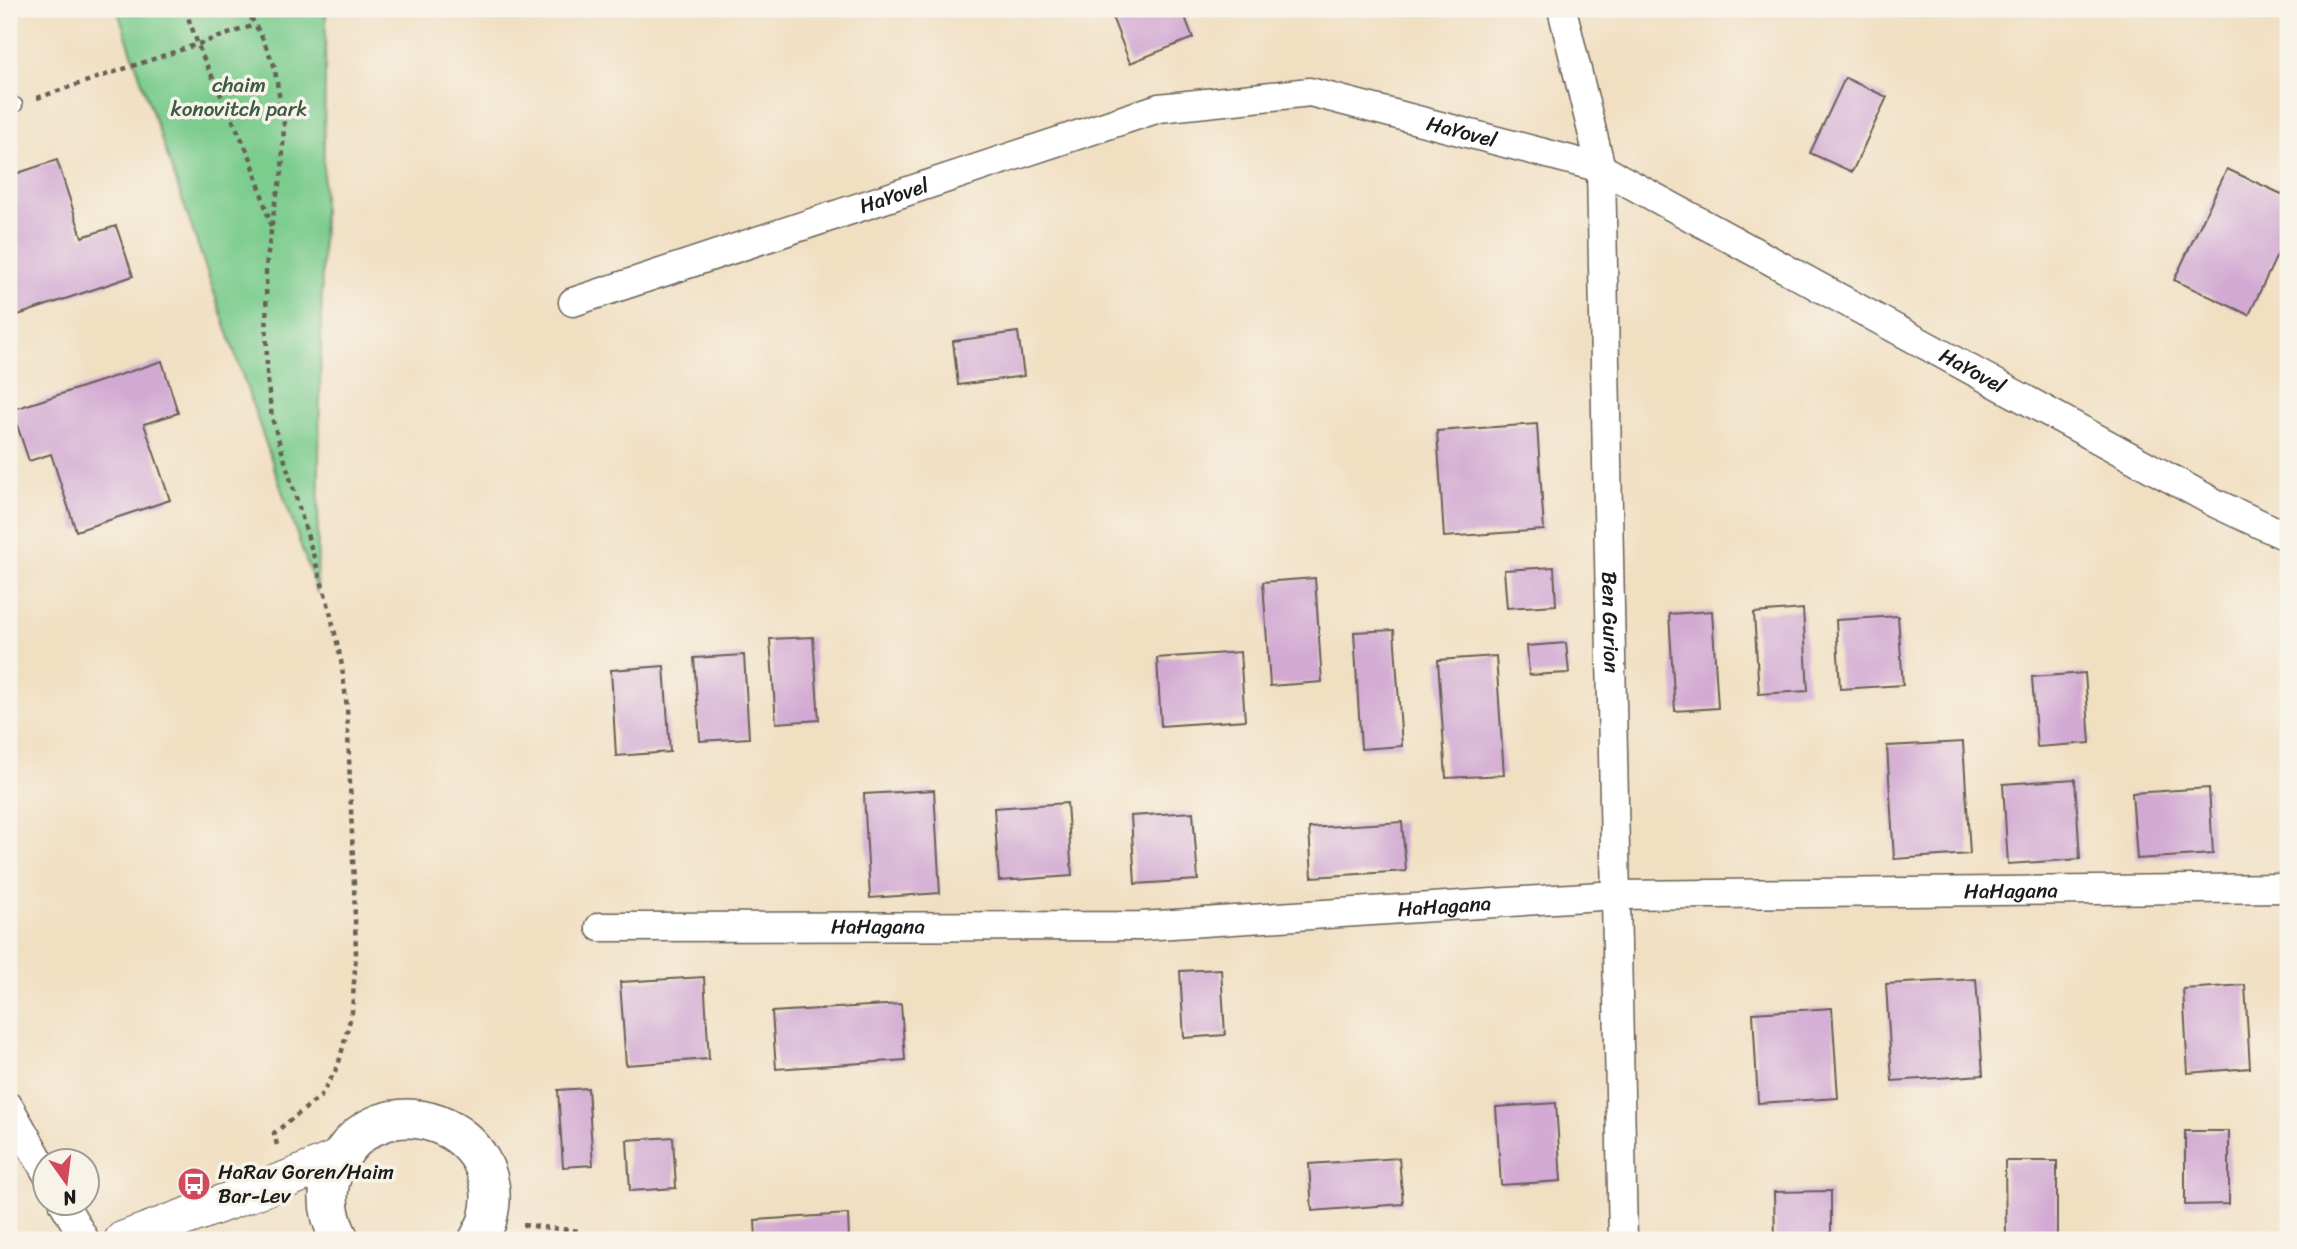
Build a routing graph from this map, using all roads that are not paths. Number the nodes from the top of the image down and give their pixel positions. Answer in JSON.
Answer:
{"nodes":[{"id":1,"x":1562,"y":9,"type":"edge"},
{"id":2,"x":1601,"y":168,"type":"junction"},
{"id":3,"x":573,"y":302,"type":"dead end"},
{"id":4,"x":2288,"y":537,"type":"edge"},
{"id":5,"x":2288,"y":888,"type":"edge"},
{"id":6,"x":1616,"y":895,"type":"junction"},
{"id":7,"x":600,"y":927,"type":"dead end"},
{"id":8,"x":9,"y":1107,"type":"edge"},
{"id":9,"x":32,"y":1148,"type":"edge"},
{"id":10,"x":339,"y":1158,"type":"junction"},
{"id":11,"x":73,"y":1218,"type":"edge"},
{"id":12,"x":482,"y":1230,"type":"edge"},
{"id":13,"x":85,"y":1240,"type":"edge"},
{"id":14,"x":123,"y":1240,"type":"edge"},
{"id":15,"x":341,"y":1240,"type":"edge"},
{"id":16,"x":1623,"y":1240,"type":"edge"}],
"edges":[{"from":1,"to":2,"type":"street","name":"Ben Gurion"},
{"from":2,"to":3,"type":"street","name":"HaYovel"},
{"from":2,"to":4,"type":"street","name":"HaYovel"},
{"from":2,"to":6,"type":"street","name":"Ben Gurion"},
{"from":5,"to":6,"type":"street","name":"HaHagana"},
{"from":6,"to":7,"type":"street","name":"HaHagana"},
{"from":6,"to":16,"type":"street","name":"Ben Gurion"},
{"from":8,"to":9,"type":"street"},
{"from":10,"to":12,"type":"main road"},
{"from":10,"to":14,"type":"street"},
{"from":10,"to":15,"type":"main road"},
{"from":11,"to":13,"type":"street"}]}
